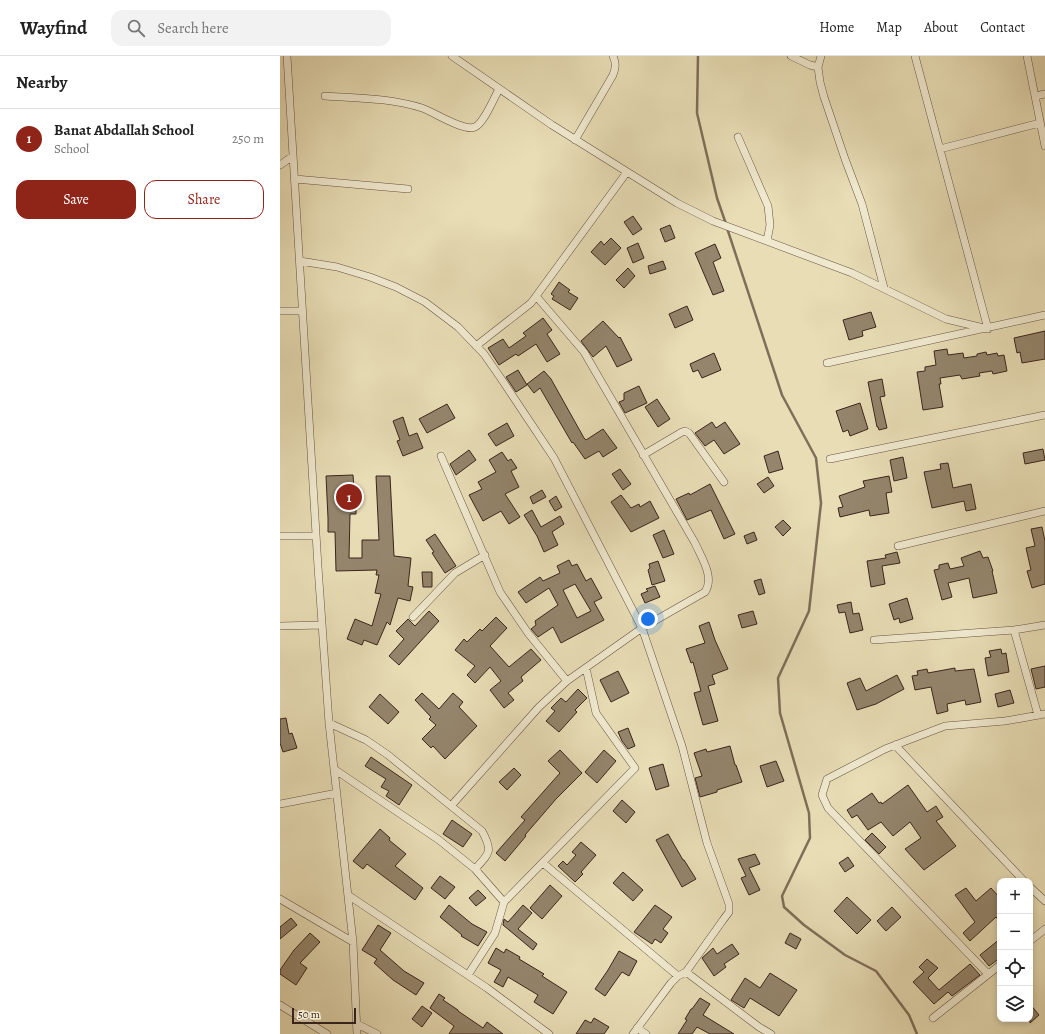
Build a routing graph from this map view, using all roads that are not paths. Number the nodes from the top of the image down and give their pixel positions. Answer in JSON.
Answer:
{"nodes":[{"id":1,"x":287,"y":56,"type":"edge"},
{"id":2,"x":452,"y":56,"type":"edge"},
{"id":3,"x":613,"y":56,"type":"edge"},
{"id":4,"x":791,"y":56,"type":"edge"},
{"id":5,"x":821,"y":56,"type":"edge"},
{"id":6,"x":915,"y":56,"type":"edge"},
{"id":7,"x":1026,"y":56,"type":"edge"},
{"id":8,"x":818,"y":66,"type":"junction"},
{"id":9,"x":499,"y":89,"type":"junction"},
{"id":10,"x":1045,"y":94,"type":"edge"},
{"id":11,"x":325,"y":96,"type":"dead end"},
{"id":12,"x":1036,"y":96,"type":"junction"},
{"id":13,"x":1040,"y":123,"type":"junction"},
{"id":14,"x":738,"y":137,"type":"dead end"},
{"id":15,"x":575,"y":140,"type":"junction"},
{"id":16,"x":1045,"y":146,"type":"edge"},
{"id":17,"x":940,"y":149,"type":"junction"},
{"id":18,"x":293,"y":156,"type":"junction"},
{"id":19,"x":280,"y":165,"type":"edge"},
{"id":20,"x":628,"y":172,"type":"junction"},
{"id":21,"x":295,"y":179,"type":"junction"},
{"id":22,"x":408,"y":189,"type":"dead end"},
{"id":23,"x":767,"y":242,"type":"junction"},
{"id":24,"x":300,"y":261,"type":"junction"},
{"id":25,"x":884,"y":288,"type":"junction"},
{"id":26,"x":536,"y":296,"type":"junction"},
{"id":27,"x":280,"y":310,"type":"edge"},
{"id":28,"x":302,"y":312,"type":"junction"},
{"id":29,"x":1045,"y":315,"type":"edge"},
{"id":30,"x":988,"y":329,"type":"junction"},
{"id":31,"x":476,"y":346,"type":"junction"},
{"id":32,"x":827,"y":363,"type":"dead end"},
{"id":33,"x":1045,"y":415,"type":"edge"},
{"id":34,"x":643,"y":455,"type":"junction"},
{"id":35,"x":441,"y":456,"type":"dead end"},
{"id":36,"x":830,"y":459,"type":"dead end"},
{"id":37,"x":724,"y":482,"type":"dead end"},
{"id":38,"x":1045,"y":511,"type":"edge"},
{"id":39,"x":280,"y":536,"type":"edge"},
{"id":40,"x":316,"y":536,"type":"junction"},
{"id":41,"x":898,"y":546,"type":"dead end"},
{"id":42,"x":485,"y":555,"type":"junction"},
{"id":43,"x":413,"y":617,"type":"dead end"},
{"id":44,"x":1045,"y":624,"type":"edge"},
{"id":45,"x":322,"y":625,"type":"junction"},
{"id":46,"x":280,"y":626,"type":"edge"},
{"id":47,"x":642,"y":628,"type":"junction"},
{"id":48,"x":1014,"y":630,"type":"junction"},
{"id":49,"x":874,"y":640,"type":"dead end"},
{"id":50,"x":586,"y":668,"type":"junction"},
{"id":51,"x":568,"y":681,"type":"junction"},
{"id":52,"x":1042,"y":714,"type":"edge"},
{"id":53,"x":329,"y":723,"type":"junction"},
{"id":54,"x":895,"y":745,"type":"junction"},
{"id":55,"x":334,"y":769,"type":"junction"},
{"id":56,"x":337,"y":793,"type":"junction"},
{"id":57,"x":280,"y":804,"type":"edge"},
{"id":58,"x":451,"y":806,"type":"junction"},
{"id":59,"x":543,"y":862,"type":"junction"},
{"id":60,"x":475,"y":869,"type":"junction"},
{"id":61,"x":1021,"y":878,"type":"edge"},
{"id":62,"x":1033,"y":890,"type":"edge"},
{"id":63,"x":348,"y":895,"type":"junction"},
{"id":64,"x":280,"y":898,"type":"edge"},
{"id":65,"x":1045,"y":901,"type":"edge"},
{"id":66,"x":504,"y":902,"type":"junction"},
{"id":67,"x":1045,"y":929,"type":"edge"},
{"id":68,"x":1033,"y":939,"type":"edge"},
{"id":69,"x":353,"y":942,"type":"junction"},
{"id":70,"x":997,"y":967,"type":"edge"},
{"id":71,"x":686,"y":972,"type":"junction"},
{"id":72,"x":988,"y":974,"type":"junction"},
{"id":73,"x":468,"y":975,"type":"junction"},
{"id":74,"x":678,"y":976,"type":"junction"},
{"id":75,"x":280,"y":1005,"type":"edge"},
{"id":76,"x":932,"y":1018,"type":"dead end"},
{"id":77,"x":357,"y":1024,"type":"junction"},
{"id":78,"x":635,"y":1031,"type":"edge"},
{"id":79,"x":327,"y":1034,"type":"edge"},
{"id":80,"x":357,"y":1034,"type":"edge"},
{"id":81,"x":377,"y":1034,"type":"edge"},
{"id":82,"x":549,"y":1034,"type":"edge"},
{"id":83,"x":646,"y":1034,"type":"edge"},
{"id":84,"x":771,"y":1034,"type":"edge"}],
"edges":[{"from":1,"to":18,"type":"street"},
{"from":2,"to":9,"type":"street"},
{"from":3,"to":15,"type":"street"},
{"from":4,"to":8,"type":"street"},
{"from":5,"to":8,"type":"street"},
{"from":6,"to":17,"type":"street"},
{"from":7,"to":12,"type":"street"},
{"from":8,"to":25,"type":"street"},
{"from":9,"to":11,"type":"street"},
{"from":9,"to":15,"type":"street"},
{"from":10,"to":12,"type":"street"},
{"from":12,"to":13,"type":"street"},
{"from":13,"to":16,"type":"street"},
{"from":13,"to":17,"type":"street"},
{"from":14,"to":23,"type":"street"},
{"from":15,"to":20,"type":"street"},
{"from":17,"to":30,"type":"street"},
{"from":18,"to":19,"type":"street"},
{"from":18,"to":21,"type":"street"},
{"from":20,"to":23,"type":"street"},
{"from":20,"to":26,"type":"street"},
{"from":21,"to":22,"type":"street"},
{"from":21,"to":24,"type":"street"},
{"from":23,"to":25,"type":"street"},
{"from":24,"to":28,"type":"street"},
{"from":24,"to":31,"type":"street"},
{"from":25,"to":30,"type":"street"},
{"from":26,"to":31,"type":"street"},
{"from":26,"to":34,"type":"street"},
{"from":27,"to":28,"type":"street"},
{"from":28,"to":40,"type":"street"},
{"from":29,"to":30,"type":"street"},
{"from":30,"to":32,"type":"street"},
{"from":31,"to":47,"type":"street"},
{"from":33,"to":36,"type":"street"},
{"from":34,"to":37,"type":"street"},
{"from":34,"to":47,"type":"street"},
{"from":35,"to":42,"type":"street"},
{"from":38,"to":41,"type":"street"},
{"from":39,"to":40,"type":"street"},
{"from":40,"to":45,"type":"street"},
{"from":42,"to":43,"type":"street"},
{"from":42,"to":51,"type":"street"},
{"from":44,"to":48,"type":"street"},
{"from":45,"to":46,"type":"street"},
{"from":45,"to":53,"type":"street"},
{"from":47,"to":50,"type":"street"},
{"from":47,"to":71,"type":"street"},
{"from":48,"to":49,"type":"street"},
{"from":48,"to":52,"type":"street"},
{"from":50,"to":51,"type":"street"},
{"from":50,"to":59,"type":"street"},
{"from":51,"to":58,"type":"street"},
{"from":52,"to":54,"type":"street"},
{"from":53,"to":55,"type":"street"},
{"from":53,"to":58,"type":"street"},
{"from":54,"to":61,"type":"street"},
{"from":54,"to":72,"type":"street"},
{"from":55,"to":56,"type":"street"},
{"from":55,"to":60,"type":"street"},
{"from":56,"to":57,"type":"street"},
{"from":56,"to":63,"type":"street"},
{"from":58,"to":60,"type":"street"},
{"from":59,"to":66,"type":"street"},
{"from":59,"to":74,"type":"street"},
{"from":60,"to":66,"type":"street"},
{"from":62,"to":65,"type":"street"},
{"from":63,"to":69,"type":"street"},
{"from":63,"to":73,"type":"street"},
{"from":64,"to":69,"type":"street"},
{"from":66,"to":73,"type":"street"},
{"from":67,"to":68,"type":"street"},
{"from":69,"to":77,"type":"street"},
{"from":70,"to":72,"type":"street"},
{"from":71,"to":74,"type":"street"},
{"from":71,"to":84,"type":"street"},
{"from":72,"to":76,"type":"street"},
{"from":73,"to":82,"type":"street"},
{"from":74,"to":78,"type":"street"},
{"from":75,"to":79,"type":"street"},
{"from":77,"to":80,"type":"street"},
{"from":77,"to":81,"type":"street"},
{"from":78,"to":83,"type":"street"}]}
